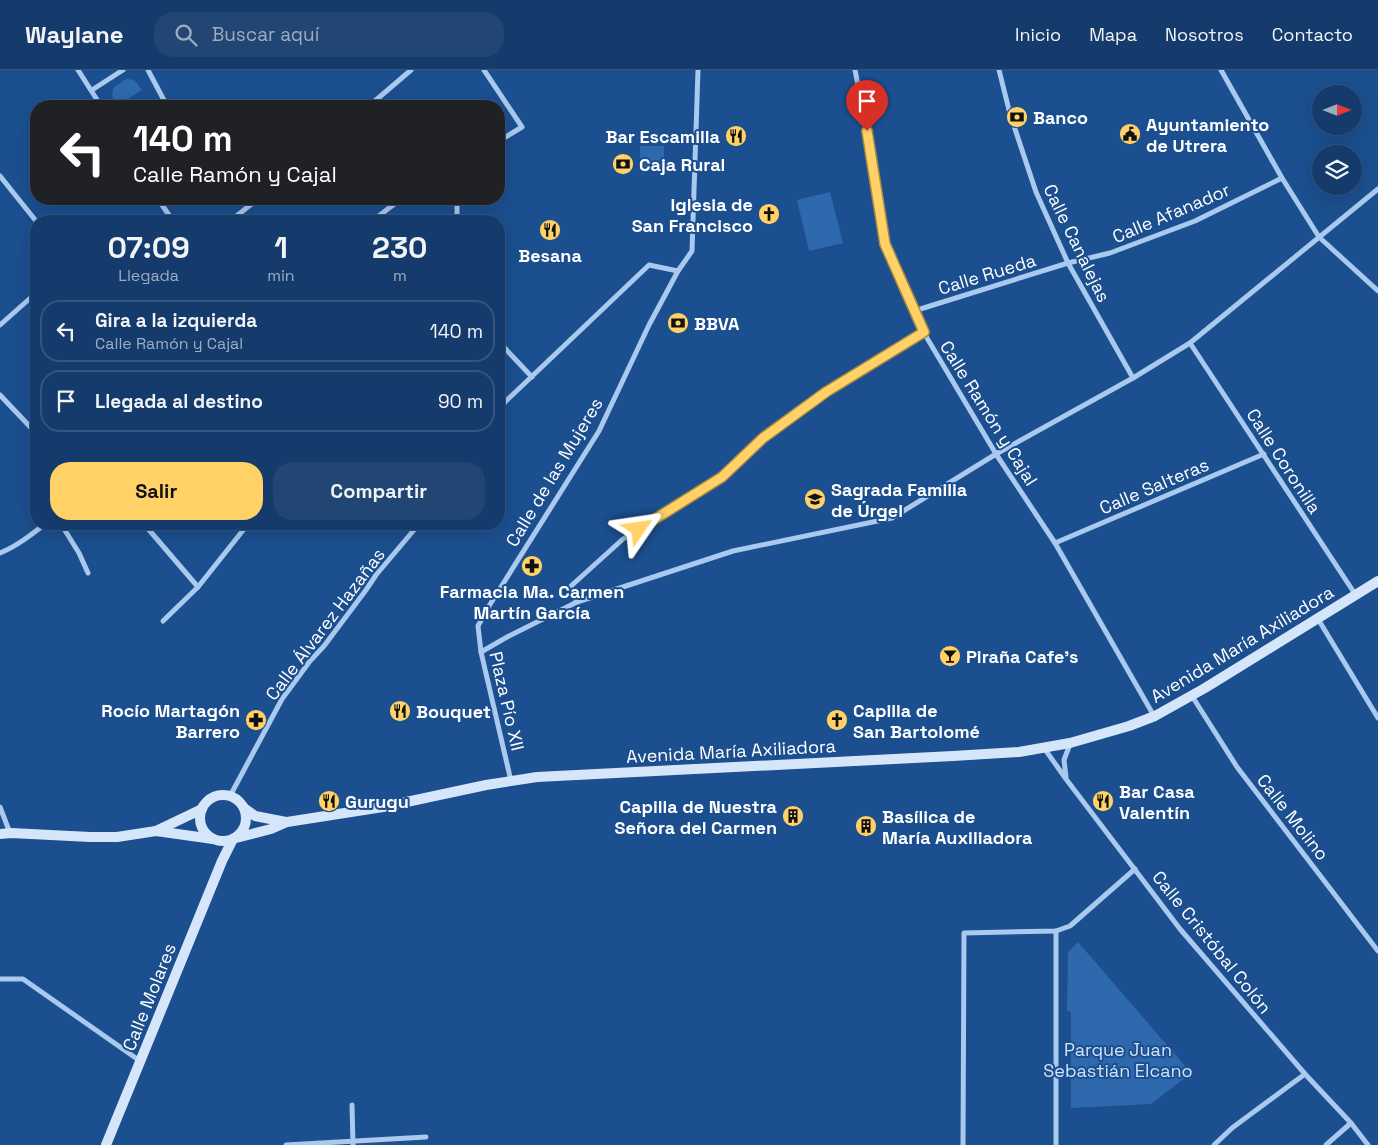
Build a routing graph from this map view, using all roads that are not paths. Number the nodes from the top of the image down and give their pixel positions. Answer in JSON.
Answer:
{"nodes":[{"id":1,"x":78,"y":70,"type":"edge"},
{"id":2,"x":123,"y":70,"type":"edge"},
{"id":3,"x":148,"y":70,"type":"edge"},
{"id":4,"x":411,"y":70,"type":"edge"},
{"id":5,"x":484,"y":70,"type":"edge"},
{"id":6,"x":698,"y":70,"type":"edge"},
{"id":7,"x":855,"y":70,"type":"edge"},
{"id":8,"x":999,"y":70,"type":"edge"},
{"id":9,"x":1221,"y":70,"type":"edge"},
{"id":10,"x":92,"y":90,"type":"junction"},
{"id":11,"x":98,"y":100,"type":"edge"},
{"id":12,"x":164,"y":100,"type":"edge"},
{"id":13,"x":376,"y":100,"type":"edge"},
{"id":14,"x":504,"y":100,"type":"edge"},
{"id":15,"x":505,"y":102,"type":"edge"},
{"id":16,"x":505,"y":137,"type":"edge"},
{"id":17,"x":0,"y":176,"type":"edge"},
{"id":18,"x":1282,"y":178,"type":"junction"},
{"id":19,"x":1378,"y":189,"type":"edge"},
{"id":20,"x":250,"y":205,"type":"edge"},
{"id":21,"x":392,"y":205,"type":"edge"},
{"id":22,"x":31,"y":215,"type":"edge"},
{"id":23,"x":238,"y":215,"type":"edge"},
{"id":24,"x":380,"y":215,"type":"edge"},
{"id":25,"x":1319,"y":237,"type":"junction"},
{"id":26,"x":1068,"y":263,"type":"junction"},
{"id":27,"x":678,"y":271,"type":"junction"},
{"id":28,"x":1378,"y":291,"type":"edge"},
{"id":29,"x":30,"y":298,"type":"edge"},
{"id":30,"x":914,"y":311,"type":"junction"},
{"id":31,"x":0,"y":325,"type":"edge"},
{"id":32,"x":924,"y":332,"type":"junction"},
{"id":33,"x":1190,"y":343,"type":"junction"},
{"id":34,"x":505,"y":348,"type":"edge"},
{"id":35,"x":532,"y":377,"type":"junction"},
{"id":36,"x":1133,"y":378,"type":"junction"},
{"id":37,"x":0,"y":395,"type":"edge"},
{"id":38,"x":505,"y":402,"type":"edge"},
{"id":39,"x":30,"y":427,"type":"edge"},
{"id":40,"x":996,"y":454,"type":"junction"},
{"id":41,"x":1264,"y":454,"type":"junction"},
{"id":42,"x":37,"y":530,"type":"edge"},
{"id":43,"x":65,"y":530,"type":"edge"},
{"id":44,"x":149,"y":530,"type":"edge"},
{"id":45,"x":243,"y":530,"type":"edge"},
{"id":46,"x":413,"y":530,"type":"edge"},
{"id":47,"x":1054,"y":543,"type":"junction"},
{"id":48,"x":0,"y":552,"type":"edge"},
{"id":49,"x":88,"y":573,"type":"dead end"},
{"id":50,"x":1378,"y":581,"type":"edge"},
{"id":51,"x":198,"y":587,"type":"junction"},
{"id":52,"x":1355,"y":594,"type":"junction"},
{"id":53,"x":577,"y":602,"type":"junction"},
{"id":54,"x":1318,"y":619,"type":"junction"},
{"id":55,"x":163,"y":620,"type":"dead end"},
{"id":56,"x":478,"y":626,"type":"joint"},
{"id":57,"x":481,"y":652,"type":"junction"},
{"id":58,"x":1192,"y":696,"type":"junction"},
{"id":59,"x":1155,"y":716,"type":"junction"},
{"id":60,"x":1378,"y":718,"type":"edge"},
{"id":61,"x":1070,"y":744,"type":"junction"},
{"id":62,"x":1044,"y":748,"type":"junction"},
{"id":63,"x":1066,"y":778,"type":"junction"},
{"id":64,"x":511,"y":781,"type":"junction"},
{"id":65,"x":230,"y":796,"type":"junction"},
{"id":66,"x":0,"y":807,"type":"edge"},
{"id":67,"x":244,"y":808,"type":"junction"},
{"id":68,"x":202,"y":809,"type":"junction"},
{"id":69,"x":287,"y":822,"type":"junction"},
{"id":70,"x":156,"y":831,"type":"junction"},
{"id":71,"x":5,"y":834,"type":"edge"},
{"id":72,"x":234,"y":838,"type":"junction"},
{"id":73,"x":216,"y":840,"type":"junction"},
{"id":74,"x":222,"y":861,"type":"junction"},
{"id":75,"x":1135,"y":869,"type":"junction"},
{"id":76,"x":1056,"y":931,"type":"junction"},
{"id":77,"x":1378,"y":951,"type":"edge"},
{"id":78,"x":0,"y":979,"type":"edge"},
{"id":79,"x":140,"y":1060,"type":"junction"},
{"id":80,"x":1305,"y":1074,"type":"junction"},
{"id":81,"x":352,"y":1105,"type":"dead end"},
{"id":82,"x":1350,"y":1124,"type":"junction"},
{"id":83,"x":426,"y":1137,"type":"dead end"},
{"id":84,"x":353,"y":1143,"type":"edge"},
{"id":85,"x":106,"y":1145,"type":"edge"},
{"id":86,"x":286,"y":1145,"type":"edge"},
{"id":87,"x":963,"y":1145,"type":"edge"},
{"id":88,"x":1056,"y":1145,"type":"edge"},
{"id":89,"x":1214,"y":1145,"type":"edge"},
{"id":90,"x":1326,"y":1145,"type":"edge"},
{"id":91,"x":1368,"y":1145,"type":"edge"}],
"edges":[{"from":1,"to":10,"type":"street"},
{"from":2,"to":10,"type":"street"},
{"from":3,"to":12,"type":"street"},
{"from":4,"to":13,"type":"street"},
{"from":5,"to":14,"type":"street"},
{"from":6,"to":27,"type":"street","name":"Calle de las Mujeres"},
{"from":7,"to":30,"type":"street","name":"Calle Ramón y Cajal"},
{"from":8,"to":26,"type":"street","name":"Calle Canalejas"},
{"from":9,"to":18,"type":"street"},
{"from":10,"to":11,"type":"street"},
{"from":15,"to":16,"type":"street"},
{"from":17,"to":22,"type":"street"},
{"from":18,"to":25,"type":"street"},
{"from":18,"to":26,"type":"street","name":"Calle Afanador"},
{"from":19,"to":25,"type":"street"},
{"from":20,"to":23,"type":"street"},
{"from":21,"to":24,"type":"street"},
{"from":25,"to":28,"type":"street"},
{"from":25,"to":33,"type":"street"},
{"from":26,"to":30,"type":"street","name":"Calle Rueda"},
{"from":26,"to":36,"type":"street","name":"Calle Canalejas"},
{"from":27,"to":35,"type":"street"},
{"from":27,"to":56,"type":"street","name":"Calle de las Mujeres"},
{"from":29,"to":31,"type":"street"},
{"from":30,"to":32,"type":"street","name":"Calle Ramón y Cajal"},
{"from":32,"to":40,"type":"street","name":"Calle Ramón y Cajal"},
{"from":32,"to":53,"type":"street"},
{"from":33,"to":36,"type":"street"},
{"from":33,"to":41,"type":"street","name":"Calle Coronilla"},
{"from":34,"to":35,"type":"street"},
{"from":35,"to":38,"type":"street"},
{"from":36,"to":40,"type":"street"},
{"from":37,"to":39,"type":"street"},
{"from":40,"to":47,"type":"street","name":"Calle Ramón y Cajal"},
{"from":40,"to":53,"type":"street"},
{"from":41,"to":47,"type":"street","name":"Calle Salteras"},
{"from":41,"to":52,"type":"street","name":"Calle Coronilla"},
{"from":42,"to":48,"type":"street"},
{"from":43,"to":49,"type":"street"},
{"from":44,"to":51,"type":"street"},
{"from":45,"to":51,"type":"street"},
{"from":46,"to":65,"type":"street","name":"Calle Álvarez Hazañas"},
{"from":47,"to":59,"type":"street","name":"Calle Ramón y Cajal"},
{"from":50,"to":52,"type":"street","name":"Avenida María Axiliadora"},
{"from":51,"to":55,"type":"street"},
{"from":52,"to":54,"type":"street","name":"Avenida María Axiliadora"},
{"from":53,"to":57,"type":"street"},
{"from":54,"to":58,"type":"street","name":"Avenida María Axiliadora"},
{"from":54,"to":60,"type":"street"},
{"from":56,"to":57,"type":"street","name":"Plaza Pío XII"},
{"from":57,"to":64,"type":"street","name":"Plaza Pío XII"},
{"from":58,"to":59,"type":"street","name":"Avenida María Axiliadora"},
{"from":58,"to":77,"type":"street","name":"Calle Molino"},
{"from":59,"to":61,"type":"street","name":"Avenida María Axiliadora"},
{"from":61,"to":62,"type":"street","name":"Avenida María Axiliadora"},
{"from":61,"to":63,"type":"street"},
{"from":62,"to":63,"type":"street","name":"Calle Cristóbal Colón"},
{"from":62,"to":64,"type":"street","name":"Avenida María Axiliadora"},
{"from":63,"to":75,"type":"street","name":"Calle Cristóbal Colón"},
{"from":64,"to":69,"type":"street","name":"Avenida María Axiliadora"},
{"from":65,"to":67,"type":"street"},
{"from":65,"to":68,"type":"street"},
{"from":66,"to":71,"type":"street"},
{"from":67,"to":69,"type":"street"},
{"from":67,"to":72,"type":"street"},
{"from":68,"to":70,"type":"street"},
{"from":68,"to":73,"type":"street"},
{"from":69,"to":72,"type":"street"},
{"from":70,"to":71,"type":"street"},
{"from":70,"to":73,"type":"street"},
{"from":72,"to":73,"type":"street"},
{"from":72,"to":74,"type":"street","name":"Calle Molares"},
{"from":73,"to":74,"type":"street"},
{"from":74,"to":79,"type":"street","name":"Calle Molares"},
{"from":75,"to":76,"type":"street"},
{"from":75,"to":80,"type":"street","name":"Calle Cristóbal Colón"},
{"from":76,"to":87,"type":"street"},
{"from":76,"to":88,"type":"street"},
{"from":78,"to":79,"type":"street"},
{"from":79,"to":85,"type":"street","name":"Calle Molares"},
{"from":80,"to":82,"type":"street","name":"Calle Cristóbal Colón"},
{"from":80,"to":89,"type":"street"},
{"from":81,"to":84,"type":"street"},
{"from":82,"to":90,"type":"street"},
{"from":82,"to":91,"type":"street","name":"Calle Cristóbal Colón"},
{"from":83,"to":84,"type":"street"},
{"from":84,"to":86,"type":"street"}]}
